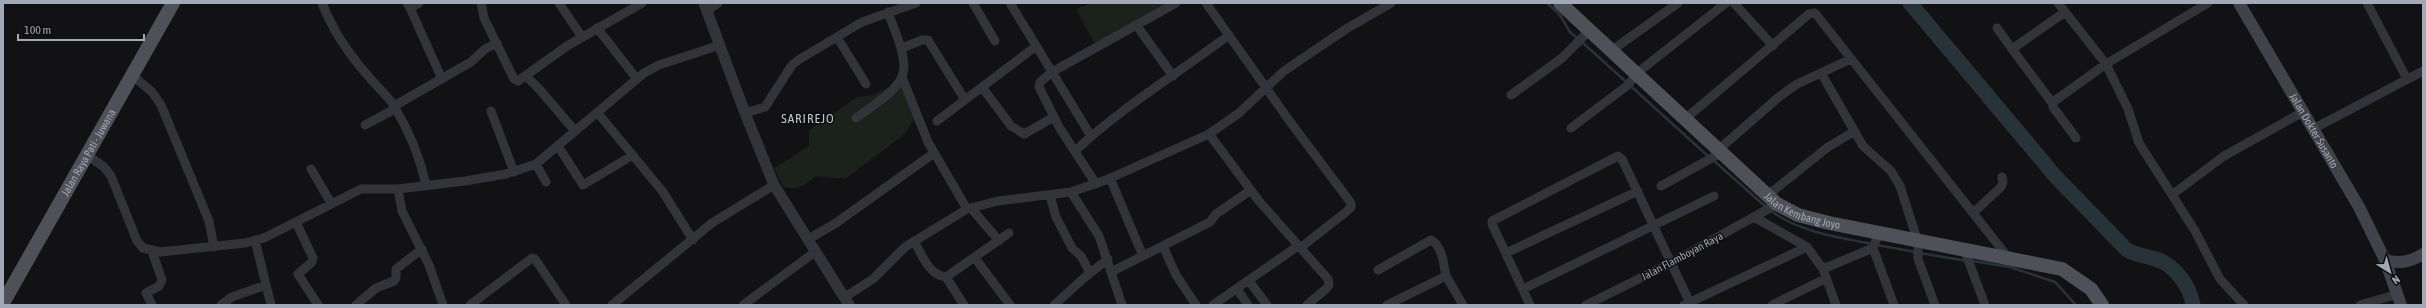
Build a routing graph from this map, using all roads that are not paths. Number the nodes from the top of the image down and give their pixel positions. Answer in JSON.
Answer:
{"nodes":[{"id":1,"x":173,"y":3,"type":"edge"},
{"id":2,"x":322,"y":3,"type":"edge"},
{"id":3,"x":419,"y":3,"type":"edge"},
{"id":4,"x":481,"y":3,"type":"edge"},
{"id":5,"x":559,"y":3,"type":"edge"},
{"id":6,"x":642,"y":3,"type":"edge"},
{"id":7,"x":718,"y":3,"type":"edge"},
{"id":8,"x":916,"y":3,"type":"edge"},
{"id":9,"x":973,"y":3,"type":"edge"},
{"id":10,"x":1010,"y":3,"type":"edge"},
{"id":11,"x":1176,"y":3,"type":"edge"},
{"id":12,"x":1206,"y":3,"type":"edge"},
{"id":13,"x":1392,"y":3,"type":"edge"},
{"id":14,"x":1560,"y":3,"type":"edge"},
{"id":15,"x":1678,"y":3,"type":"edge"},
{"id":16,"x":1726,"y":3,"type":"edge"},
{"id":17,"x":1734,"y":3,"type":"edge"},
{"id":18,"x":2058,"y":3,"type":"edge"},
{"id":19,"x":2208,"y":3,"type":"edge"},
{"id":20,"x":2239,"y":3,"type":"edge"},
{"id":21,"x":2367,"y":3,"type":"edge"},
{"id":22,"x":408,"y":5,"type":"edge"},
{"id":23,"x":706,"y":7,"type":"edge"},
{"id":24,"x":888,"y":12,"type":"junction"},
{"id":25,"x":2065,"y":12,"type":"junction"},
{"id":26,"x":1137,"y":26,"type":"junction"},
{"id":27,"x":597,"y":28,"type":"junction"},
{"id":28,"x":1997,"y":28,"type":"dead end"},
{"id":29,"x":1589,"y":31,"type":"junction"},
{"id":30,"x":1228,"y":35,"type":"junction"},
{"id":31,"x":582,"y":37,"type":"junction"},
{"id":32,"x":837,"y":37,"type":"junction"},
{"id":33,"x":995,"y":41,"type":"dead end"},
{"id":34,"x":497,"y":43,"type":"junction"},
{"id":35,"x":720,"y":45,"type":"junction"},
{"id":36,"x":1772,"y":46,"type":"junction"},
{"id":37,"x":1035,"y":47,"type":"junction"},
{"id":38,"x":902,"y":48,"type":"junction"},
{"id":39,"x":2012,"y":49,"type":"junction"},
{"id":40,"x":1611,"y":51,"type":"junction"},
{"id":41,"x":1851,"y":59,"type":"junction"},
{"id":42,"x":2106,"y":64,"type":"junction"},
{"id":43,"x":2423,"y":71,"type":"edge"},
{"id":44,"x":1052,"y":72,"type":"junction"},
{"id":45,"x":1636,"y":73,"type":"junction"},
{"id":46,"x":1821,"y":73,"type":"junction"},
{"id":47,"x":133,"y":76,"type":"junction"},
{"id":48,"x":526,"y":76,"type":"junction"},
{"id":49,"x":1173,"y":76,"type":"junction"},
{"id":50,"x":902,"y":77,"type":"junction"},
{"id":51,"x":442,"y":79,"type":"junction"},
{"id":52,"x":637,"y":79,"type":"junction"},
{"id":53,"x":2407,"y":79,"type":"junction"},
{"id":54,"x":866,"y":84,"type":"dead end"},
{"id":55,"x":982,"y":87,"type":"junction"},
{"id":56,"x":1266,"y":88,"type":"junction"},
{"id":57,"x":1511,"y":95,"type":"dead end"},
{"id":58,"x":965,"y":100,"type":"junction"},
{"id":59,"x":2052,"y":104,"type":"junction"},
{"id":60,"x":395,"y":108,"type":"junction"},
{"id":61,"x":491,"y":111,"type":"dead end"},
{"id":62,"x":597,"y":112,"type":"junction"},
{"id":63,"x":2303,"y":112,"type":"junction"},
{"id":64,"x":745,"y":113,"type":"junction"},
{"id":65,"x":1054,"y":117,"type":"junction"},
{"id":66,"x":856,"y":118,"type":"dead end"},
{"id":67,"x":1685,"y":119,"type":"junction"},
{"id":68,"x":937,"y":121,"type":"dead end"},
{"id":69,"x":365,"y":125,"type":"dead end"},
{"id":70,"x":1571,"y":128,"type":"dead end"},
{"id":71,"x":2312,"y":128,"type":"junction"},
{"id":72,"x":575,"y":131,"type":"junction"},
{"id":73,"x":1854,"y":131,"type":"junction"},
{"id":74,"x":1209,"y":134,"type":"junction"},
{"id":75,"x":1091,"y":136,"type":"junction"},
{"id":76,"x":2076,"y":138,"type":"dead end"},
{"id":77,"x":558,"y":146,"type":"junction"},
{"id":78,"x":1075,"y":151,"type":"junction"},
{"id":79,"x":1719,"y":152,"type":"junction"},
{"id":80,"x":934,"y":153,"type":"junction"},
{"id":81,"x":87,"y":155,"type":"junction"},
{"id":82,"x":633,"y":155,"type":"junction"},
{"id":83,"x":536,"y":164,"type":"junction"},
{"id":84,"x":312,"y":169,"type":"dead end"},
{"id":85,"x":514,"y":172,"type":"junction"},
{"id":86,"x":2002,"y":177,"type":"dead end"},
{"id":87,"x":1110,"y":178,"type":"junction"},
{"id":88,"x":546,"y":182,"type":"dead end"},
{"id":89,"x":774,"y":184,"type":"junction"},
{"id":90,"x":1096,"y":184,"type":"junction"},
{"id":91,"x":426,"y":185,"type":"junction"},
{"id":92,"x":1661,"y":186,"type":"dead end"},
{"id":93,"x":398,"y":189,"type":"junction"},
{"id":94,"x":1251,"y":190,"type":"junction"},
{"id":95,"x":1638,"y":191,"type":"junction"},
{"id":96,"x":1071,"y":192,"type":"junction"},
{"id":97,"x":2173,"y":194,"type":"junction"},
{"id":98,"x":1050,"y":195,"type":"junction"},
{"id":99,"x":1714,"y":196,"type":"dead end"},
{"id":100,"x":1773,"y":200,"type":"junction"},
{"id":101,"x":331,"y":203,"type":"junction"},
{"id":102,"x":969,"y":208,"type":"junction"},
{"id":103,"x":1972,"y":213,"type":"junction"},
{"id":104,"x":1754,"y":217,"type":"junction"},
{"id":105,"x":296,"y":222,"type":"junction"},
{"id":106,"x":1654,"y":226,"type":"junction"},
{"id":107,"x":1009,"y":233,"type":"dead end"},
{"id":108,"x":1879,"y":233,"type":"junction"},
{"id":109,"x":255,"y":240,"type":"junction"},
{"id":110,"x":693,"y":240,"type":"junction"},
{"id":111,"x":807,"y":240,"type":"junction"},
{"id":112,"x":999,"y":240,"type":"junction"},
{"id":113,"x":914,"y":241,"type":"junction"},
{"id":114,"x":1918,"y":242,"type":"junction"},
{"id":115,"x":1163,"y":246,"type":"junction"},
{"id":116,"x":214,"y":247,"type":"junction"},
{"id":117,"x":1299,"y":247,"type":"junction"},
{"id":118,"x":1808,"y":247,"type":"junction"},
{"id":119,"x":1873,"y":248,"type":"junction"},
{"id":120,"x":1964,"y":248,"type":"junction"},
{"id":121,"x":422,"y":249,"type":"junction"},
{"id":122,"x":152,"y":251,"type":"junction"},
{"id":123,"x":815,"y":252,"type":"junction"},
{"id":124,"x":1506,"y":253,"type":"junction"},
{"id":125,"x":2423,"y":254,"type":"edge"},
{"id":126,"x":1143,"y":256,"type":"junction"},
{"id":127,"x":2007,"y":256,"type":"junction"},
{"id":128,"x":975,"y":258,"type":"junction"},
{"id":129,"x":1108,"y":259,"type":"junction"},
{"id":130,"x":2385,"y":260,"type":"junction"},
{"id":131,"x":2411,"y":261,"type":"junction"},
{"id":132,"x":1671,"y":263,"type":"junction"},
{"id":133,"x":1823,"y":269,"type":"junction"},
{"id":134,"x":1378,"y":270,"type":"dead end"},
{"id":135,"x":1090,"y":272,"type":"junction"},
{"id":136,"x":1112,"y":272,"type":"junction"},
{"id":137,"x":1446,"y":276,"type":"junction"},
{"id":138,"x":946,"y":277,"type":"junction"},
{"id":139,"x":1825,"y":279,"type":"junction"},
{"id":140,"x":1249,"y":281,"type":"junction"},
{"id":141,"x":266,"y":285,"type":"junction"},
{"id":142,"x":1237,"y":289,"type":"junction"},
{"id":143,"x":1523,"y":289,"type":"junction"},
{"id":144,"x":2398,"y":295,"type":"edge"},
{"id":145,"x":847,"y":301,"type":"edge"},
{"id":146,"x":3,"y":303,"type":"edge"},
{"id":147,"x":1688,"y":304,"type":"edge"},
{"id":148,"x":152,"y":305,"type":"edge"},
{"id":149,"x":221,"y":305,"type":"edge"},
{"id":150,"x":271,"y":305,"type":"edge"},
{"id":151,"x":318,"y":305,"type":"edge"},
{"id":152,"x":356,"y":305,"type":"edge"},
{"id":153,"x":443,"y":305,"type":"edge"},
{"id":154,"x":470,"y":305,"type":"edge"},
{"id":155,"x":566,"y":305,"type":"edge"},
{"id":156,"x":612,"y":305,"type":"edge"},
{"id":157,"x":743,"y":305,"type":"edge"},
{"id":158,"x":964,"y":305,"type":"edge"},
{"id":159,"x":1010,"y":305,"type":"edge"},
{"id":160,"x":1054,"y":305,"type":"edge"},
{"id":161,"x":1122,"y":305,"type":"edge"},
{"id":162,"x":1196,"y":305,"type":"edge"},
{"id":163,"x":1212,"y":305,"type":"edge"},
{"id":164,"x":1248,"y":305,"type":"edge"},
{"id":165,"x":1267,"y":305,"type":"edge"},
{"id":166,"x":1307,"y":305,"type":"edge"},
{"id":167,"x":1387,"y":305,"type":"edge"},
{"id":168,"x":1463,"y":305,"type":"edge"},
{"id":169,"x":1530,"y":305,"type":"edge"},
{"id":170,"x":1586,"y":305,"type":"edge"},
{"id":171,"x":1772,"y":305,"type":"edge"},
{"id":172,"x":1836,"y":305,"type":"edge"},
{"id":173,"x":1894,"y":305,"type":"edge"},
{"id":174,"x":1935,"y":305,"type":"edge"},
{"id":175,"x":1984,"y":305,"type":"edge"},
{"id":176,"x":2102,"y":305,"type":"edge"},
{"id":177,"x":2244,"y":305,"type":"edge"},
{"id":178,"x":2360,"y":305,"type":"edge"}],
"edges":[{"from":1,"to":47,"type":"main road","name":"Jalan Raya Pati - Juwana"},
{"from":2,"to":60,"type":"street"},
{"from":3,"to":22,"type":"street"},
{"from":4,"to":34,"type":"street"},
{"from":5,"to":31,"type":"street"},
{"from":6,"to":27,"type":"street"},
{"from":7,"to":23,"type":"street"},
{"from":8,"to":24,"type":"street"},
{"from":9,"to":33,"type":"street"},
{"from":10,"to":37,"type":"street"},
{"from":11,"to":26,"type":"street"},
{"from":12,"to":30,"type":"street"},
{"from":13,"to":56,"type":"street"},
{"from":14,"to":29,"type":"main road","name":"Jalan Kembang Joyo"},
{"from":15,"to":40,"type":"street"},
{"from":16,"to":45,"type":"street"},
{"from":17,"to":36,"type":"street"},
{"from":18,"to":25,"type":"street"},
{"from":19,"to":42,"type":"street"},
{"from":20,"to":63,"type":"main road","name":"Jalan Dokter Susanto"},
{"from":21,"to":53,"type":"street"},
{"from":22,"to":51,"type":"street"},
{"from":23,"to":35,"type":"street"},
{"from":24,"to":32,"type":"street"},
{"from":24,"to":38,"type":"street"},
{"from":25,"to":39,"type":"street"},
{"from":25,"to":42,"type":"street"},
{"from":26,"to":44,"type":"street"},
{"from":26,"to":49,"type":"street"},
{"from":27,"to":31,"type":"street"},
{"from":27,"to":52,"type":"street"},
{"from":28,"to":39,"type":"street"},
{"from":29,"to":40,"type":"main road","name":"Jalan Kembang Joyo"},
{"from":29,"to":57,"type":"street"},
{"from":30,"to":49,"type":"street"},
{"from":30,"to":56,"type":"street"},
{"from":31,"to":48,"type":"street"},
{"from":32,"to":54,"type":"street"},
{"from":32,"to":64,"type":"street"},
{"from":34,"to":48,"type":"street"},
{"from":34,"to":51,"type":"street"},
{"from":35,"to":52,"type":"street"},
{"from":35,"to":64,"type":"street"},
{"from":36,"to":41,"type":"street"},
{"from":36,"to":67,"type":"street"},
{"from":37,"to":44,"type":"street"},
{"from":37,"to":55,"type":"street"},
{"from":38,"to":50,"type":"street"},
{"from":38,"to":58,"type":"street"},
{"from":39,"to":59,"type":"street"},
{"from":40,"to":45,"type":"main road","name":"Jalan Kembang Joyo"},
{"from":41,"to":46,"type":"street"},
{"from":41,"to":103,"type":"street"},
{"from":42,"to":59,"type":"street"},
{"from":42,"to":97,"type":"street"},
{"from":43,"to":53,"type":"street"},
{"from":44,"to":65,"type":"street"},
{"from":44,"to":75,"type":"street"},
{"from":45,"to":67,"type":"main road","name":"Jalan Kembang Joyo"},
{"from":45,"to":70,"type":"street"},
{"from":46,"to":73,"type":"street"},
{"from":46,"to":79,"type":"street"},
{"from":47,"to":81,"type":"main road","name":"Jalan Raya Pati - Juwana"},
{"from":47,"to":116,"type":"street"},
{"from":48,"to":72,"type":"street"},
{"from":49,"to":75,"type":"street"},
{"from":50,"to":66,"type":"street"},
{"from":50,"to":80,"type":"street"},
{"from":51,"to":60,"type":"street"},
{"from":52,"to":62,"type":"street"},
{"from":53,"to":71,"type":"street"},
{"from":55,"to":58,"type":"street"},
{"from":55,"to":65,"type":"street"},
{"from":56,"to":74,"type":"street"},
{"from":56,"to":117,"type":"street"},
{"from":58,"to":68,"type":"street"},
{"from":59,"to":76,"type":"street"},
{"from":60,"to":69,"type":"street"},
{"from":60,"to":91,"type":"street"},
{"from":61,"to":85,"type":"street"},
{"from":62,"to":72,"type":"street"},
{"from":62,"to":82,"type":"street"},
{"from":63,"to":71,"type":"main road","name":"Jalan Dokter Susanto"},
{"from":63,"to":97,"type":"street"},
{"from":64,"to":89,"type":"street"},
{"from":65,"to":78,"type":"street"},
{"from":67,"to":79,"type":"main road","name":"Jalan Kembang Joyo"},
{"from":71,"to":130,"type":"main road","name":"Jalan Dokter Susanto"},
{"from":72,"to":77,"type":"street"},
{"from":73,"to":100,"type":"street","name":"Jalan Flamboyan Raya"},
{"from":73,"to":114,"type":"street"},
{"from":74,"to":87,"type":"street"},
{"from":74,"to":94,"type":"street"},
{"from":75,"to":78,"type":"street"},
{"from":77,"to":82,"type":"street"},
{"from":77,"to":83,"type":"street"},
{"from":78,"to":90,"type":"street"},
{"from":79,"to":92,"type":"street"},
{"from":79,"to":100,"type":"main road","name":"Jalan Kembang Joyo"},
{"from":80,"to":102,"type":"street"},
{"from":80,"to":111,"type":"street"},
{"from":81,"to":122,"type":"street"},
{"from":81,"to":146,"type":"main road","name":"Jalan Raya Pati - Juwana"},
{"from":82,"to":110,"type":"street"},
{"from":83,"to":85,"type":"street"},
{"from":83,"to":88,"type":"street"},
{"from":84,"to":101,"type":"street"},
{"from":85,"to":91,"type":"street"},
{"from":86,"to":103,"type":"street"},
{"from":87,"to":90,"type":"street"},
{"from":87,"to":126,"type":"street"},
{"from":89,"to":110,"type":"street"},
{"from":89,"to":111,"type":"street"},
{"from":90,"to":96,"type":"street"},
{"from":91,"to":93,"type":"street"},
{"from":93,"to":101,"type":"street"},
{"from":93,"to":121,"type":"street"},
{"from":94,"to":115,"type":"street"},
{"from":94,"to":117,"type":"street"},
{"from":95,"to":106,"type":"street"},
{"from":95,"to":124,"type":"street"},
{"from":95,"to":124,"type":"street"},
{"from":96,"to":98,"type":"street"},
{"from":96,"to":129,"type":"street"},
{"from":97,"to":177,"type":"street"},
{"from":98,"to":102,"type":"street"},
{"from":98,"to":135,"type":"street"},
{"from":99,"to":106,"type":"street"},
{"from":100,"to":104,"type":"street","name":"Jalan Flamboyan Raya"},
{"from":100,"to":108,"type":"main road","name":"Jalan Kembang Joyo"},
{"from":101,"to":105,"type":"street"},
{"from":102,"to":112,"type":"street"},
{"from":102,"to":113,"type":"street"},
{"from":103,"to":127,"type":"street"},
{"from":104,"to":118,"type":"street"},
{"from":104,"to":132,"type":"street","name":"Jalan Flamboyan Raya"},
{"from":105,"to":109,"type":"street"},
{"from":105,"to":151,"type":"street"},
{"from":106,"to":132,"type":"street"},
{"from":106,"to":143,"type":"street"},
{"from":107,"to":112,"type":"street"},
{"from":108,"to":114,"type":"main road","name":"Jalan Kembang Joyo"},
{"from":108,"to":119,"type":"street"},
{"from":109,"to":116,"type":"street"},
{"from":109,"to":141,"type":"street"},
{"from":110,"to":156,"type":"street"},
{"from":111,"to":123,"type":"street"},
{"from":112,"to":128,"type":"street"},
{"from":113,"to":138,"type":"street"},
{"from":113,"to":145,"type":"street"},
{"from":114,"to":120,"type":"main road","name":"Jalan Kembang Joyo"},
{"from":114,"to":174,"type":"street"},
{"from":115,"to":126,"type":"street"},
{"from":115,"to":162,"type":"street"},
{"from":116,"to":122,"type":"street"},
{"from":117,"to":140,"type":"street"},
{"from":117,"to":166,"type":"street"},
{"from":118,"to":133,"type":"street"},
{"from":118,"to":147,"type":"street"},
{"from":119,"to":133,"type":"street"},
{"from":119,"to":173,"type":"street"},
{"from":120,"to":127,"type":"main road","name":"Jalan Kembang Joyo"},
{"from":120,"to":175,"type":"street"},
{"from":121,"to":152,"type":"street"},
{"from":121,"to":153,"type":"street"},
{"from":122,"to":148,"type":"street"},
{"from":123,"to":145,"type":"street"},
{"from":123,"to":157,"type":"street"},
{"from":124,"to":143,"type":"street"},
{"from":125,"to":131,"type":"main road"},
{"from":126,"to":136,"type":"street"},
{"from":127,"to":176,"type":"main road","name":"Jalan Kembang Joyo"},
{"from":128,"to":138,"type":"street"},
{"from":128,"to":159,"type":"street"},
{"from":129,"to":135,"type":"street"},
{"from":129,"to":136,"type":"street"},
{"from":130,"to":131,"type":"main road"},
{"from":130,"to":144,"type":"main road","name":"Jalan Dokter Susanto"},
{"from":131,"to":144,"type":"main road"},
{"from":132,"to":147,"type":"street"},
{"from":132,"to":170,"type":"street","name":"Jalan Flamboyan Raya"},
{"from":133,"to":139,"type":"street"},
{"from":134,"to":137,"type":"street"},
{"from":135,"to":160,"type":"street"},
{"from":136,"to":161,"type":"street"},
{"from":137,"to":167,"type":"street"},
{"from":137,"to":168,"type":"street"},
{"from":138,"to":158,"type":"street"},
{"from":139,"to":171,"type":"street"},
{"from":139,"to":172,"type":"street"},
{"from":140,"to":142,"type":"street"},
{"from":140,"to":165,"type":"street"},
{"from":141,"to":149,"type":"street"},
{"from":141,"to":150,"type":"street"},
{"from":142,"to":163,"type":"street"},
{"from":142,"to":164,"type":"street"},
{"from":143,"to":169,"type":"street"},
{"from":144,"to":178,"type":"street"},
{"from":154,"to":155,"type":"street"}]}
